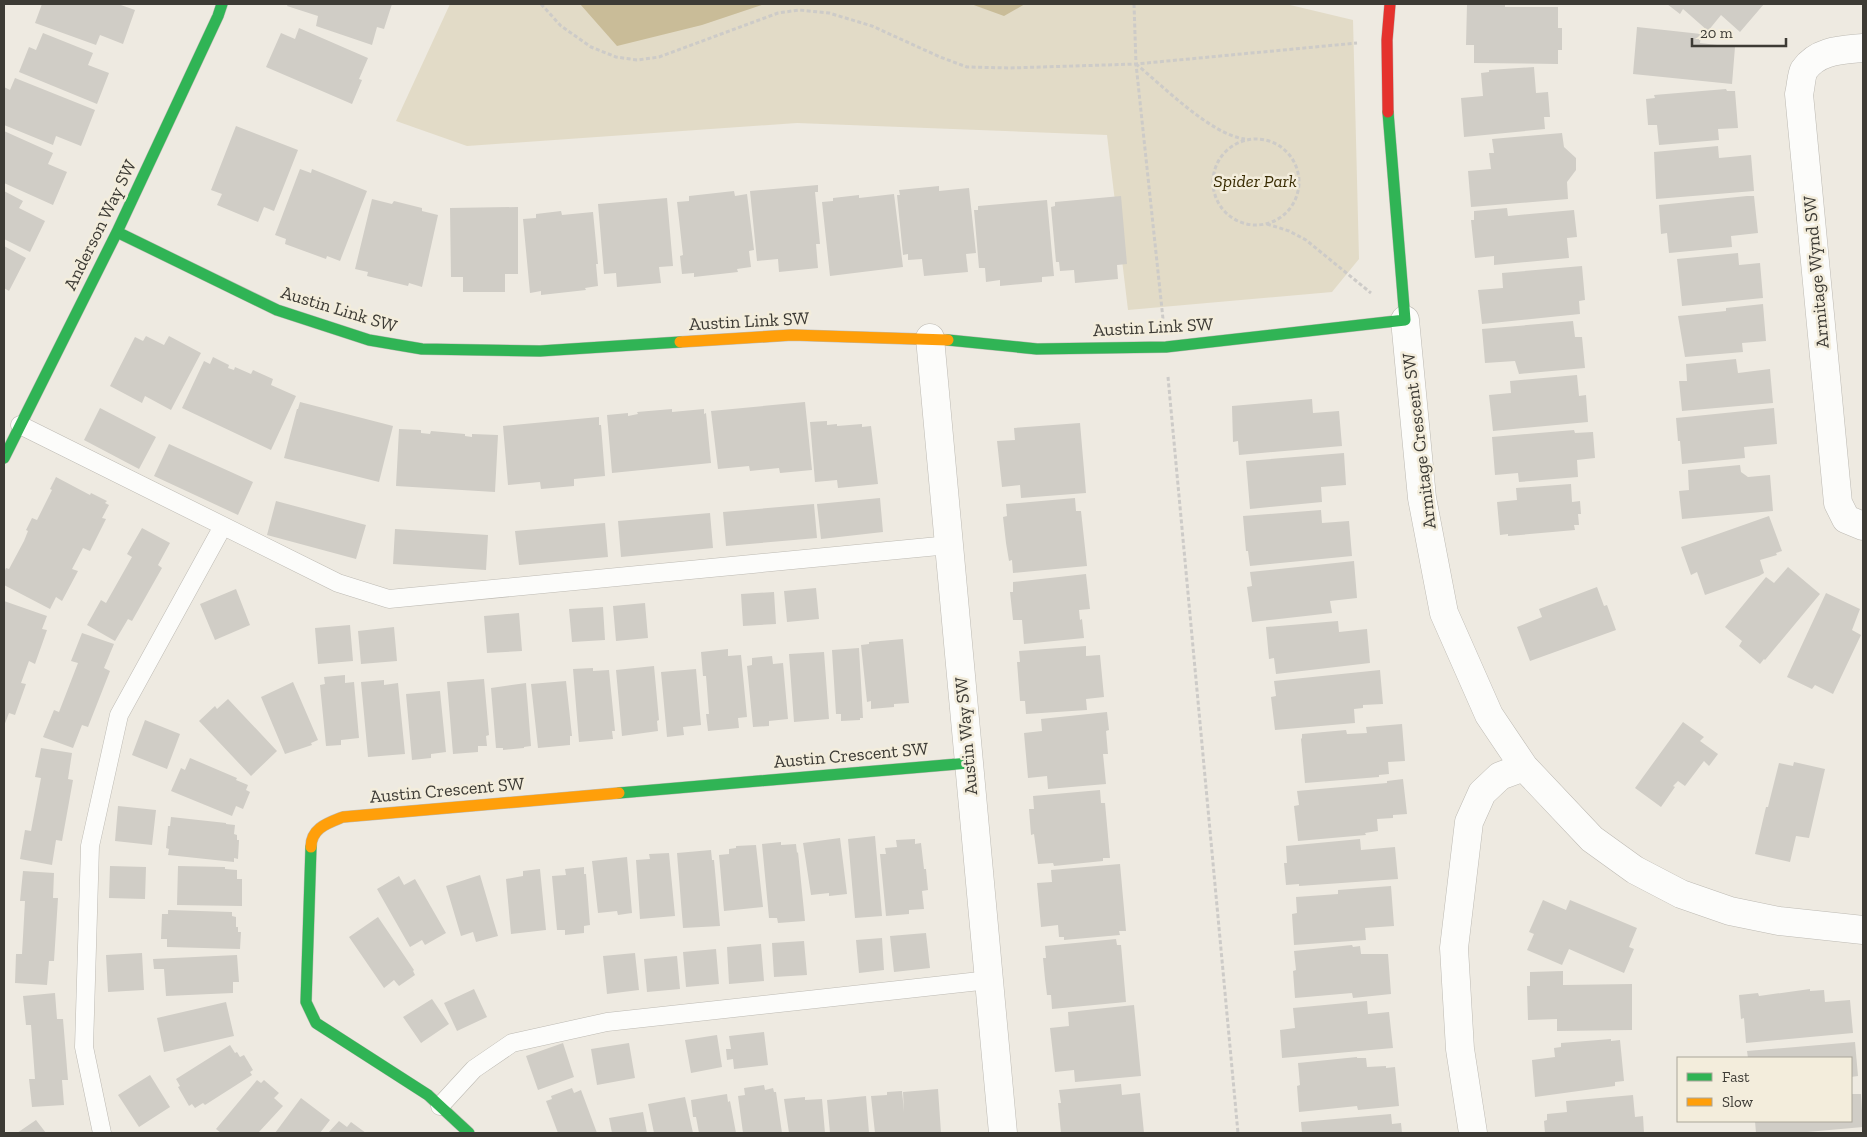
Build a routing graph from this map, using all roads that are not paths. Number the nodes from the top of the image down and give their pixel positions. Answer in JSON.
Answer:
{"nodes":[{"id":1,"x":222,"y":4,"type":"edge"},
{"id":2,"x":1390,"y":4,"type":"edge"},
{"id":3,"x":1863,"y":48,"type":"edge"},
{"id":4,"x":117,"y":232,"type":"junction"},
{"id":5,"x":1405,"y":320,"type":"junction"},
{"id":6,"x":930,"y":338,"type":"junction"},
{"id":7,"x":20,"y":425,"type":"junction"},
{"id":8,"x":4,"y":458,"type":"edge"},
{"id":9,"x":223,"y":526,"type":"junction"},
{"id":10,"x":1863,"y":526,"type":"edge"},
{"id":11,"x":949,"y":545,"type":"junction"},
{"id":12,"x":969,"y":763,"type":"junction"},
{"id":13,"x":1524,"y":767,"type":"junction"},
{"id":14,"x":1863,"y":930,"type":"edge"},
{"id":15,"x":989,"y":980,"type":"junction"},
{"id":16,"x":440,"y":1106,"type":"junction"},
{"id":17,"x":102,"y":1133,"type":"edge"},
{"id":18,"x":469,"y":1133,"type":"edge"},
{"id":19,"x":1003,"y":1133,"type":"edge"},
{"id":20,"x":1473,"y":1133,"type":"edge"}],
"edges":[{"from":1,"to":4,"type":"street","name":"Anderson Way SW"},
{"from":2,"to":5,"type":"street","name":"Armitage Crescent SW"},
{"from":3,"to":10,"type":"street","name":"Armitage Wynd SW"},
{"from":4,"to":6,"type":"street","name":"Austin Link SW"},
{"from":4,"to":7,"type":"street","name":"Anderson Way SW"},
{"from":5,"to":6,"type":"street","name":"Austin Link SW"},
{"from":5,"to":13,"type":"street","name":"Armitage Crescent SW"},
{"from":6,"to":11,"type":"street","name":"Austin Way SW"},
{"from":7,"to":8,"type":"street","name":"Anderson Way SW"},
{"from":7,"to":9,"type":"lane"},
{"from":9,"to":11,"type":"lane"},
{"from":9,"to":17,"type":"lane"},
{"from":11,"to":12,"type":"street","name":"Austin Way SW"},
{"from":12,"to":15,"type":"street","name":"Austin Way SW"},
{"from":12,"to":16,"type":"street","name":"Austin Crescent SW"},
{"from":13,"to":14,"type":"street","name":"Armitage Crescent SW"},
{"from":13,"to":20,"type":"street"},
{"from":15,"to":16,"type":"lane"},
{"from":15,"to":19,"type":"street","name":"Austin Way SW"},
{"from":16,"to":18,"type":"street","name":"Austin Crescent SW"}]}
